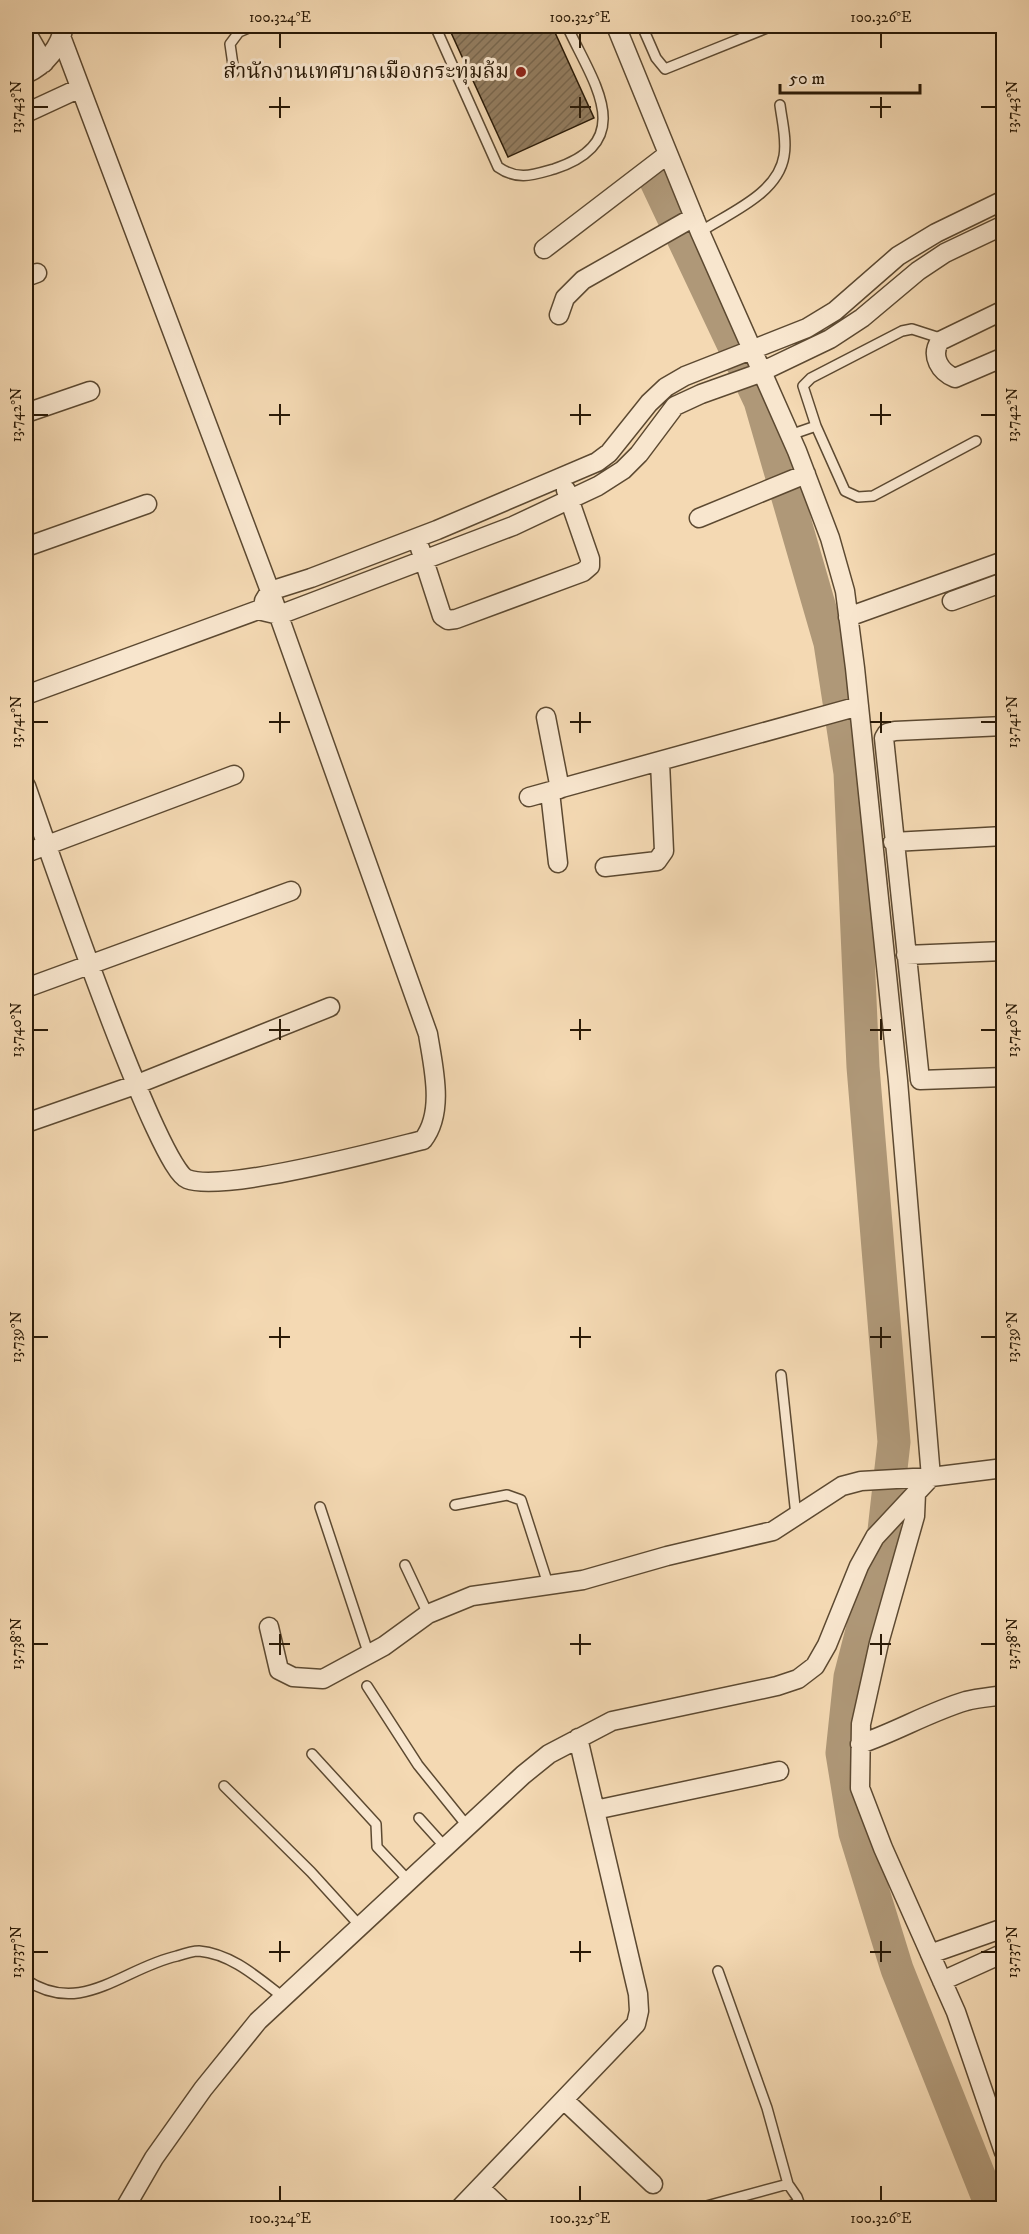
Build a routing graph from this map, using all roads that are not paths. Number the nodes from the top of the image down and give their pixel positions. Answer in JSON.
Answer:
{"nodes":[{"id":1,"x":253,"y":26,"type":"edge"},
{"id":2,"x":435,"y":26,"type":"edge"},
{"id":3,"x":567,"y":26,"type":"edge"},
{"id":4,"x":616,"y":26,"type":"edge"},
{"id":5,"x":642,"y":26,"type":"edge"},
{"id":6,"x":772,"y":26,"type":"edge"},
{"id":7,"x":63,"y":32,"type":"edge"},
{"id":8,"x":26,"y":34,"type":"edge"},
{"id":9,"x":44,"y":63,"type":"junction"},
{"id":10,"x":234,"y":72,"type":"dead end"},
{"id":11,"x":26,"y":74,"type":"edge"},
{"id":12,"x":80,"y":88,"type":"junction"},
{"id":13,"x":780,"y":105,"type":"dead end"},
{"id":14,"x":26,"y":113,"type":"edge"},
{"id":15,"x":668,"y":154,"type":"junction"},
{"id":16,"x":1004,"y":200,"type":"edge"},
{"id":17,"x":1004,"y":225,"type":"edge"},
{"id":18,"x":686,"y":226,"type":"junction"},
{"id":19,"x":544,"y":249,"type":"dead end"},
{"id":20,"x":1004,"y":310,"type":"edge"},
{"id":21,"x":559,"y":315,"type":"dead end"},
{"id":22,"x":943,"y":339,"type":"junction"},
{"id":23,"x":751,"y":350,"type":"junction"},
{"id":24,"x":1004,"y":357,"type":"edge"},
{"id":25,"x":760,"y":373,"type":"junction"},
{"id":26,"x":90,"y":391,"type":"dead end"},
{"id":27,"x":26,"y":413,"type":"edge"},
{"id":28,"x":816,"y":426,"type":"junction"},
{"id":29,"x":790,"y":435,"type":"junction"},
{"id":30,"x":976,"y":441,"type":"dead end"},
{"id":31,"x":561,"y":479,"type":"junction"},
{"id":32,"x":789,"y":481,"type":"junction"},
{"id":33,"x":571,"y":500,"type":"junction"},
{"id":34,"x":147,"y":504,"type":"dead end"},
{"id":35,"x":699,"y":518,"type":"dead end"},
{"id":36,"x":416,"y":537,"type":"junction"},
{"id":37,"x":26,"y":547,"type":"edge"},
{"id":38,"x":424,"y":559,"type":"junction"},
{"id":39,"x":1004,"y":561,"type":"edge"},
{"id":40,"x":1004,"y":582,"type":"edge"},
{"id":41,"x":270,"y":591,"type":"junction"},
{"id":42,"x":952,"y":600,"type":"dead end"},
{"id":43,"x":258,"y":610,"type":"junction"},
{"id":44,"x":279,"y":615,"type":"junction"},
{"id":45,"x":848,"y":616,"type":"junction"},
{"id":46,"x":26,"y":695,"type":"edge"},
{"id":47,"x":855,"y":707,"type":"junction"},
{"id":48,"x":546,"y":717,"type":"dead end"},
{"id":49,"x":1004,"y":726,"type":"edge"},
{"id":50,"x":660,"y":762,"type":"junction"},
{"id":51,"x":234,"y":775,"type":"dead end"},
{"id":52,"x":26,"y":786,"type":"edge"},
{"id":53,"x":555,"y":790,"type":"junction"},
{"id":54,"x":529,"y":797,"type":"dead end"},
{"id":55,"x":1004,"y":836,"type":"edge"},
{"id":56,"x":893,"y":842,"type":"junction"},
{"id":57,"x":47,"y":846,"type":"junction"},
{"id":58,"x":26,"y":853,"type":"edge"},
{"id":59,"x":558,"y":863,"type":"dead end"},
{"id":60,"x":605,"y":867,"type":"dead end"},
{"id":61,"x":291,"y":891,"type":"dead end"},
{"id":62,"x":1004,"y":951,"type":"edge"},
{"id":63,"x":906,"y":955,"type":"junction"},
{"id":64,"x":91,"y":964,"type":"junction"},
{"id":65,"x":26,"y":988,"type":"edge"},
{"id":66,"x":330,"y":1008,"type":"dead end"},
{"id":67,"x":1004,"y":1077,"type":"edge"},
{"id":68,"x":135,"y":1085,"type":"junction"},
{"id":69,"x":26,"y":1124,"type":"edge"},
{"id":70,"x":781,"y":1375,"type":"dead end"},
{"id":71,"x":1004,"y":1468,"type":"edge"},
{"id":72,"x":931,"y":1477,"type":"junction"},
{"id":73,"x":909,"y":1491,"type":"junction"},
{"id":74,"x":455,"y":1505,"type":"dead end"},
{"id":75,"x":320,"y":1507,"type":"dead end"},
{"id":76,"x":796,"y":1516,"type":"junction"},
{"id":77,"x":405,"y":1565,"type":"dead end"},
{"id":78,"x":548,"y":1584,"type":"junction"},
{"id":79,"x":428,"y":1614,"type":"junction"},
{"id":80,"x":270,"y":1627,"type":"dead end"},
{"id":81,"x":369,"y":1655,"type":"junction"},
{"id":82,"x":368,"y":1686,"type":"dead end"},
{"id":83,"x":1004,"y":1695,"type":"edge"},
{"id":84,"x":578,"y":1738,"type":"junction"},
{"id":85,"x":860,"y":1744,"type":"junction"},
{"id":86,"x":312,"y":1754,"type":"dead end"},
{"id":87,"x":779,"y":1771,"type":"dead end"},
{"id":88,"x":224,"y":1786,"type":"dead end"},
{"id":89,"x":595,"y":1810,"type":"junction"},
{"id":90,"x":418,"y":1818,"type":"dead end"},
{"id":91,"x":468,"y":1827,"type":"junction"},
{"id":92,"x":446,"y":1848,"type":"junction"},
{"id":93,"x":410,"y":1882,"type":"junction"},
{"id":94,"x":361,"y":1928,"type":"junction"},
{"id":95,"x":1004,"y":1928,"type":"edge"},
{"id":96,"x":1004,"y":1953,"type":"edge"},
{"id":97,"x":930,"y":1954,"type":"junction"},
{"id":98,"x":718,"y":1971,"type":"dead end"},
{"id":99,"x":26,"y":1980,"type":"edge"},
{"id":100,"x":942,"y":1981,"type":"junction"},
{"id":101,"x":283,"y":1997,"type":"junction"},
{"id":102,"x":564,"y":2100,"type":"junction"},
{"id":103,"x":999,"y":2128,"type":"edge"},
{"id":104,"x":1004,"y":2152,"type":"edge"},
{"id":105,"x":653,"y":2184,"type":"dead end"},
{"id":106,"x":788,"y":2184,"type":"junction"},
{"id":107,"x":480,"y":2188,"type":"junction"},
{"id":108,"x":124,"y":2208,"type":"edge"},
{"id":109,"x":460,"y":2208,"type":"edge"},
{"id":110,"x":501,"y":2208,"type":"edge"},
{"id":111,"x":699,"y":2208,"type":"edge"},
{"id":112,"x":801,"y":2208,"type":"edge"}],
"edges":[{"from":1,"to":10,"type":"lane"},
{"from":2,"to":3,"type":"lane"},
{"from":4,"to":15,"type":"street"},
{"from":5,"to":6,"type":"lane"},
{"from":7,"to":9,"type":"street"},
{"from":7,"to":12,"type":"street"},
{"from":8,"to":9,"type":"street"},
{"from":9,"to":11,"type":"street"},
{"from":12,"to":14,"type":"street"},
{"from":12,"to":41,"type":"street"},
{"from":13,"to":18,"type":"lane"},
{"from":15,"to":18,"type":"street"},
{"from":15,"to":19,"type":"street"},
{"from":16,"to":23,"type":"street"},
{"from":17,"to":25,"type":"street"},
{"from":18,"to":21,"type":"street"},
{"from":18,"to":23,"type":"street"},
{"from":20,"to":22,"type":"street"},
{"from":22,"to":24,"type":"street"},
{"from":22,"to":28,"type":"lane"},
{"from":23,"to":25,"type":"street"},
{"from":23,"to":31,"type":"street"},
{"from":25,"to":29,"type":"street"},
{"from":25,"to":33,"type":"street"},
{"from":26,"to":27,"type":"street"},
{"from":28,"to":29,"type":"lane"},
{"from":28,"to":30,"type":"lane"},
{"from":29,"to":32,"type":"street"},
{"from":31,"to":33,"type":"street"},
{"from":31,"to":36,"type":"street"},
{"from":32,"to":35,"type":"street"},
{"from":32,"to":45,"type":"street"},
{"from":33,"to":38,"type":"street"},
{"from":33,"to":38,"type":"street"},
{"from":34,"to":37,"type":"street"},
{"from":36,"to":38,"type":"street"},
{"from":36,"to":41,"type":"street"},
{"from":38,"to":44,"type":"street"},
{"from":39,"to":45,"type":"street"},
{"from":40,"to":42,"type":"street"},
{"from":41,"to":43,"type":"street"},
{"from":41,"to":44,"type":"street"},
{"from":43,"to":44,"type":"street"},
{"from":43,"to":46,"type":"street"},
{"from":44,"to":68,"type":"street"},
{"from":45,"to":47,"type":"street"},
{"from":47,"to":50,"type":"street"},
{"from":47,"to":72,"type":"street"},
{"from":48,"to":53,"type":"street"},
{"from":49,"to":56,"type":"street"},
{"from":50,"to":53,"type":"street"},
{"from":50,"to":60,"type":"street"},
{"from":51,"to":57,"type":"street"},
{"from":52,"to":57,"type":"street"},
{"from":53,"to":54,"type":"street"},
{"from":53,"to":59,"type":"street"},
{"from":55,"to":56,"type":"street"},
{"from":56,"to":63,"type":"street"},
{"from":57,"to":58,"type":"street"},
{"from":57,"to":64,"type":"street"},
{"from":61,"to":64,"type":"street"},
{"from":62,"to":63,"type":"street"},
{"from":63,"to":67,"type":"street"},
{"from":64,"to":65,"type":"street"},
{"from":64,"to":68,"type":"street"},
{"from":66,"to":68,"type":"street"},
{"from":68,"to":69,"type":"street"},
{"from":70,"to":76,"type":"lane"},
{"from":71,"to":72,"type":"street"},
{"from":72,"to":73,"type":"street"},
{"from":73,"to":76,"type":"street"},
{"from":73,"to":84,"type":"street"},
{"from":73,"to":85,"type":"street"},
{"from":74,"to":78,"type":"lane"},
{"from":75,"to":81,"type":"lane"},
{"from":76,"to":78,"type":"street"},
{"from":77,"to":79,"type":"lane"},
{"from":78,"to":79,"type":"street"},
{"from":79,"to":81,"type":"street"},
{"from":80,"to":81,"type":"street"},
{"from":82,"to":91,"type":"lane"},
{"from":83,"to":85,"type":"street"},
{"from":84,"to":89,"type":"street"},
{"from":84,"to":91,"type":"street"},
{"from":85,"to":97,"type":"street"},
{"from":86,"to":93,"type":"lane"},
{"from":87,"to":89,"type":"street"},
{"from":88,"to":94,"type":"lane"},
{"from":89,"to":102,"type":"street"},
{"from":90,"to":92,"type":"lane"},
{"from":91,"to":92,"type":"street"},
{"from":92,"to":93,"type":"street"},
{"from":93,"to":94,"type":"street"},
{"from":94,"to":101,"type":"street"},
{"from":95,"to":97,"type":"street"},
{"from":96,"to":100,"type":"street"},
{"from":97,"to":100,"type":"street"},
{"from":98,"to":106,"type":"lane"},
{"from":99,"to":101,"type":"lane"},
{"from":100,"to":103,"type":"street"},
{"from":101,"to":108,"type":"street"},
{"from":102,"to":105,"type":"street"},
{"from":102,"to":107,"type":"street"},
{"from":103,"to":104,"type":"street"},
{"from":106,"to":111,"type":"lane"},
{"from":106,"to":112,"type":"lane"},
{"from":107,"to":109,"type":"street"},
{"from":107,"to":110,"type":"street"}]}
